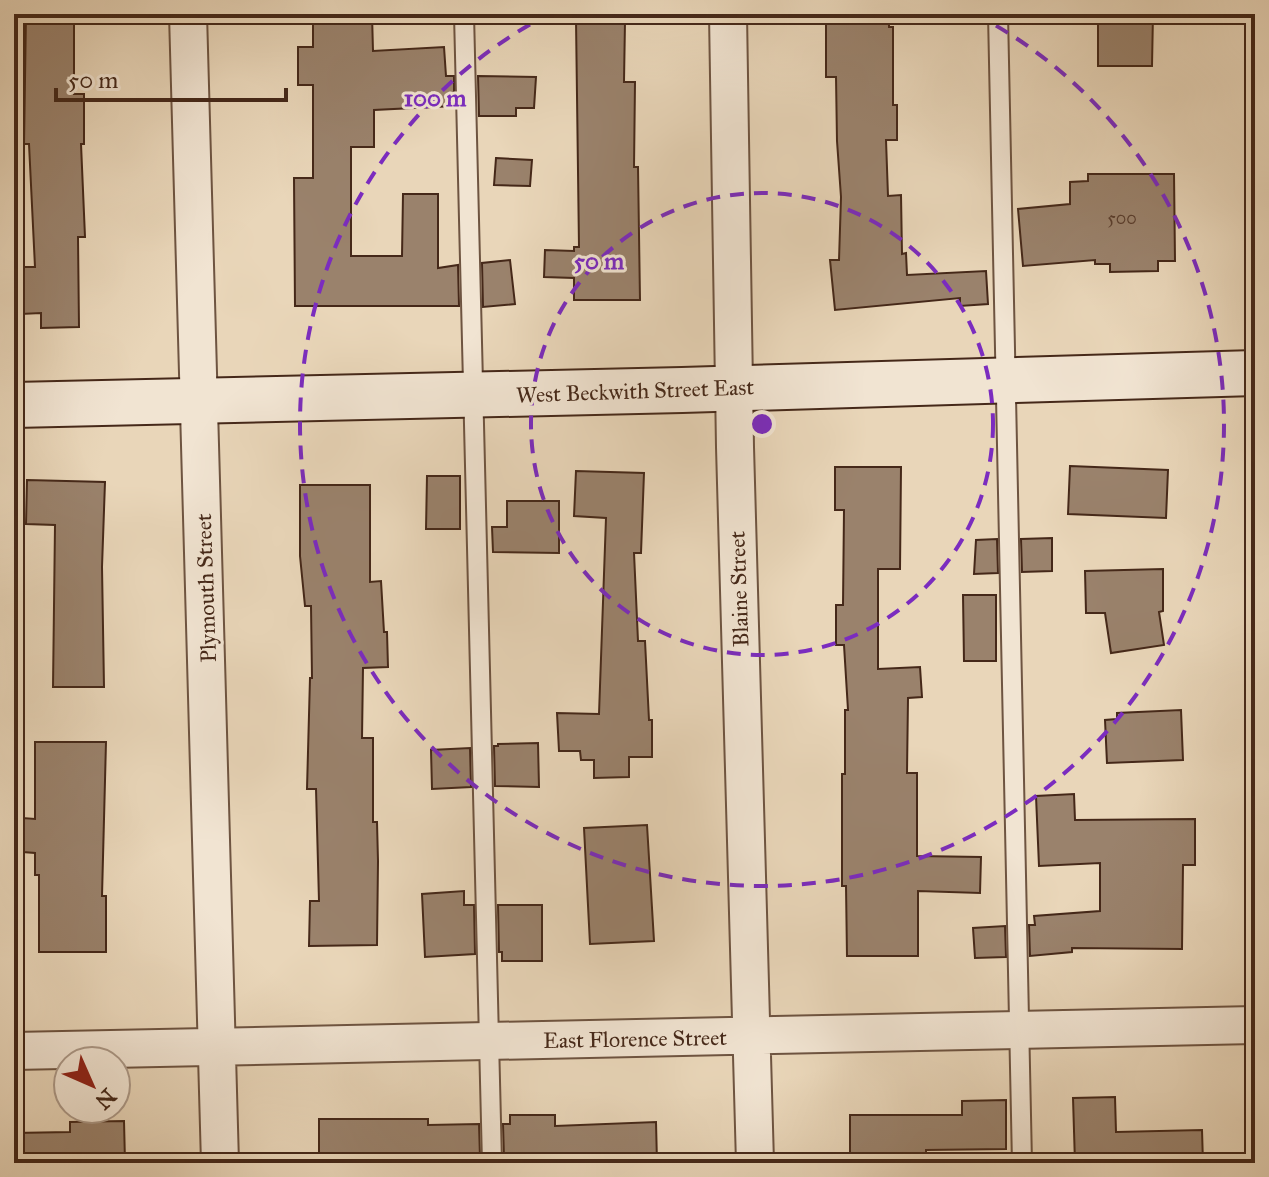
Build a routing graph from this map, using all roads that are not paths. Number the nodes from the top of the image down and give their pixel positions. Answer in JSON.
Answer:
{"nodes":[{"id":1,"x":188,"y":14,"type":"edge"},
{"id":2,"x":464,"y":14,"type":"edge"},
{"id":3,"x":728,"y":14,"type":"edge"},
{"id":4,"x":998,"y":14,"type":"edge"},
{"id":5,"x":1255,"y":373,"type":"edge"},
{"id":6,"x":1005,"y":379,"type":"junction"},
{"id":7,"x":734,"y":388,"type":"junction"},
{"id":8,"x":472,"y":395,"type":"junction"},
{"id":9,"x":201,"y":401,"type":"junction"},
{"id":10,"x":14,"y":405,"type":"edge"},
{"id":11,"x":1255,"y":1025,"type":"edge"},
{"id":12,"x":1019,"y":1030,"type":"junction"},
{"id":13,"x":752,"y":1037,"type":"junction"},
{"id":14,"x":490,"y":1042,"type":"junction"},
{"id":15,"x":219,"y":1048,"type":"junction"},
{"id":16,"x":14,"y":1051,"type":"edge"},
{"id":17,"x":220,"y":1163,"type":"edge"},
{"id":18,"x":492,"y":1163,"type":"edge"},
{"id":19,"x":755,"y":1163,"type":"edge"},
{"id":20,"x":1022,"y":1163,"type":"edge"}],
"edges":[{"from":1,"to":9,"type":"street","name":"Plymouth Street"},
{"from":2,"to":8,"type":"lane"},
{"from":3,"to":7,"type":"street","name":"Blaine Street"},
{"from":4,"to":6,"type":"lane"},
{"from":5,"to":6,"type":"street","name":"West Beckwith Street East"},
{"from":6,"to":7,"type":"street","name":"West Beckwith Street East"},
{"from":6,"to":12,"type":"lane"},
{"from":7,"to":8,"type":"street","name":"West Beckwith Street East"},
{"from":7,"to":13,"type":"street","name":"Blaine Street"},
{"from":8,"to":9,"type":"street","name":"West Beckwith Street East"},
{"from":8,"to":14,"type":"lane"},
{"from":9,"to":10,"type":"street","name":"West Beckwith Street East"},
{"from":9,"to":15,"type":"street","name":"Plymouth Street"},
{"from":11,"to":12,"type":"street","name":"East Florence Street"},
{"from":12,"to":13,"type":"street","name":"East Florence Street"},
{"from":12,"to":20,"type":"lane"},
{"from":13,"to":14,"type":"street","name":"East Florence Street"},
{"from":13,"to":19,"type":"street","name":"Blaine Street"},
{"from":14,"to":15,"type":"street","name":"East Florence Street"},
{"from":14,"to":18,"type":"lane"},
{"from":15,"to":16,"type":"street","name":"East Florence Street"},
{"from":15,"to":17,"type":"street","name":"Plymouth Street"}]}
